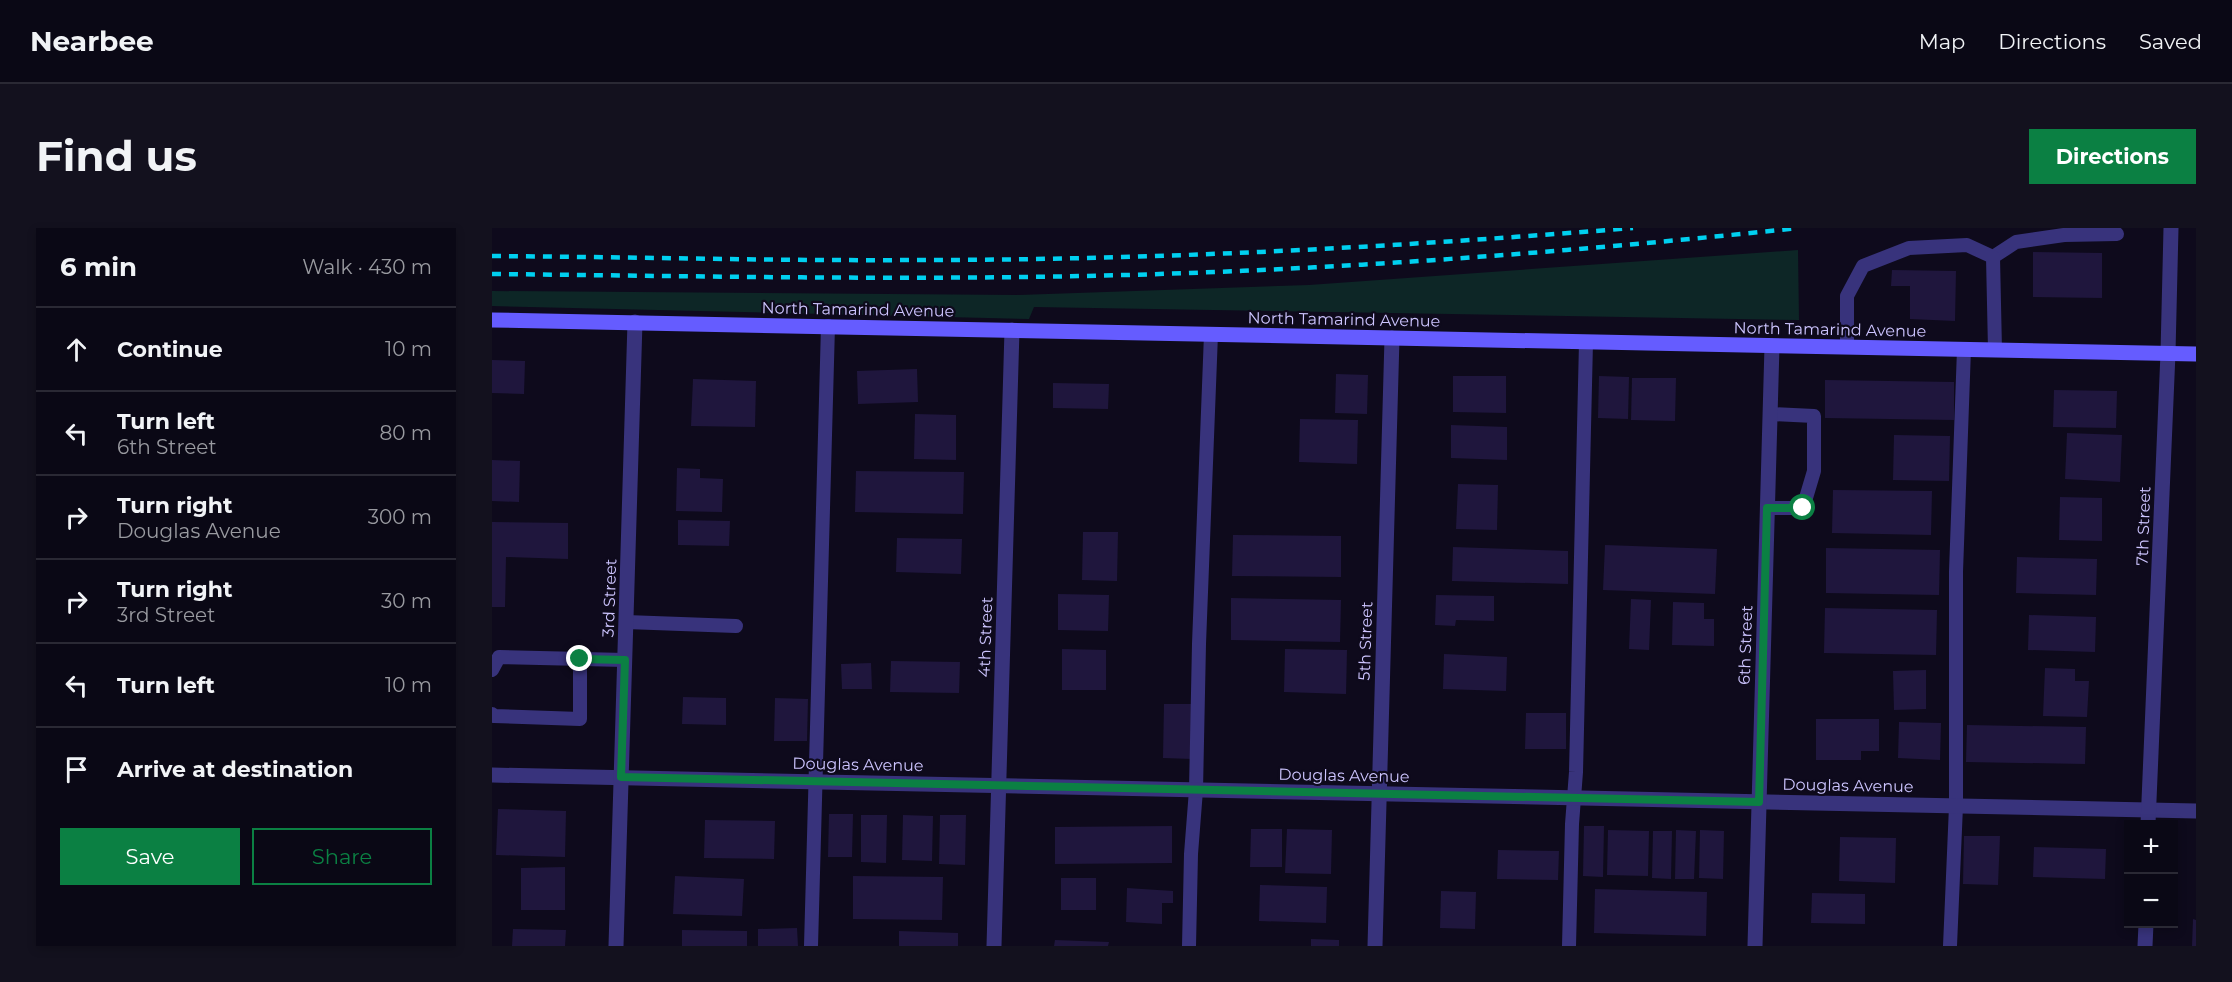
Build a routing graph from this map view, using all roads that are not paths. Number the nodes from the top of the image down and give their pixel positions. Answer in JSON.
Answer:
{"nodes":[{"id":1,"x":2171,"y":228,"type":"edge"},
{"id":2,"x":2117,"y":234,"type":"dead end"},
{"id":3,"x":1993,"y":257,"type":"junction"},
{"id":4,"x":492,"y":320,"type":"edge"},
{"id":5,"x":635,"y":322,"type":"junction"},
{"id":6,"x":828,"y":326,"type":"junction"},
{"id":7,"x":1012,"y":330,"type":"junction"},
{"id":8,"x":1210,"y":334,"type":"junction"},
{"id":9,"x":1392,"y":338,"type":"junction"},
{"id":10,"x":1586,"y":342,"type":"junction"},
{"id":11,"x":1772,"y":346,"type":"junction"},
{"id":12,"x":1846,"y":347,"type":"junction"},
{"id":13,"x":1964,"y":349,"type":"junction"},
{"id":14,"x":1995,"y":350,"type":"junction"},
{"id":15,"x":2169,"y":353,"type":"junction"},
{"id":16,"x":2196,"y":354,"type":"edge"},
{"id":17,"x":1771,"y":414,"type":"junction"},
{"id":18,"x":1767,"y":508,"type":"junction"},
{"id":19,"x":626,"y":622,"type":"junction"},
{"id":20,"x":736,"y":626,"type":"dead end"},
{"id":21,"x":580,"y":659,"type":"junction"},
{"id":22,"x":625,"y":660,"type":"junction"},
{"id":23,"x":492,"y":670,"type":"edge"},
{"id":24,"x":492,"y":714,"type":"edge"},
{"id":25,"x":492,"y":775,"type":"edge"},
{"id":26,"x":621,"y":777,"type":"junction"},
{"id":27,"x":815,"y":782,"type":"junction"},
{"id":28,"x":999,"y":785,"type":"junction"},
{"id":29,"x":1196,"y":790,"type":"junction"},
{"id":30,"x":1379,"y":794,"type":"junction"},
{"id":31,"x":1574,"y":798,"type":"junction"},
{"id":32,"x":1759,"y":802,"type":"junction"},
{"id":33,"x":1956,"y":806,"type":"junction"},
{"id":34,"x":2196,"y":811,"type":"edge"},
{"id":35,"x":2149,"y":818,"type":"edge"},
{"id":36,"x":2146,"y":928,"type":"edge"},
{"id":37,"x":616,"y":946,"type":"edge"},
{"id":38,"x":811,"y":946,"type":"edge"},
{"id":39,"x":994,"y":946,"type":"edge"},
{"id":40,"x":1189,"y":946,"type":"edge"},
{"id":41,"x":1375,"y":946,"type":"edge"},
{"id":42,"x":1569,"y":946,"type":"edge"},
{"id":43,"x":1755,"y":946,"type":"edge"},
{"id":44,"x":1950,"y":946,"type":"edge"},
{"id":45,"x":2145,"y":946,"type":"edge"}],
"edges":[{"from":1,"to":15,"type":"street","name":"7th Street"},
{"from":2,"to":3,"type":"lane"},
{"from":3,"to":12,"type":"lane"},
{"from":3,"to":14,"type":"lane"},
{"from":4,"to":5,"type":"street","name":"North Tamarind Avenue"},
{"from":5,"to":6,"type":"street","name":"North Tamarind Avenue"},
{"from":5,"to":19,"type":"street","name":"3rd Street"},
{"from":6,"to":7,"type":"street","name":"North Tamarind Avenue"},
{"from":6,"to":27,"type":"lane"},
{"from":7,"to":8,"type":"street","name":"North Tamarind Avenue"},
{"from":7,"to":28,"type":"street","name":"4th Street"},
{"from":8,"to":9,"type":"street","name":"North Tamarind Avenue"},
{"from":8,"to":29,"type":"lane"},
{"from":9,"to":10,"type":"street","name":"North Tamarind Avenue"},
{"from":9,"to":30,"type":"street","name":"5th Street"},
{"from":10,"to":11,"type":"street","name":"North Tamarind Avenue"},
{"from":10,"to":31,"type":"lane"},
{"from":11,"to":12,"type":"street","name":"North Tamarind Avenue"},
{"from":11,"to":17,"type":"street","name":"6th Street"},
{"from":12,"to":13,"type":"street","name":"North Tamarind Avenue"},
{"from":13,"to":14,"type":"street","name":"North Tamarind Avenue"},
{"from":13,"to":33,"type":"lane"},
{"from":14,"to":15,"type":"street","name":"North Tamarind Avenue"},
{"from":15,"to":16,"type":"street","name":"North Tamarind Avenue"},
{"from":15,"to":35,"type":"street","name":"7th Street"},
{"from":17,"to":18,"type":"street","name":"6th Street"},
{"from":17,"to":18,"type":"lane"},
{"from":18,"to":32,"type":"street","name":"6th Street"},
{"from":19,"to":20,"type":"lane"},
{"from":19,"to":22,"type":"street","name":"3rd Street"},
{"from":21,"to":22,"type":"lane"},
{"from":21,"to":23,"type":"lane"},
{"from":21,"to":24,"type":"lane"},
{"from":22,"to":26,"type":"street","name":"3rd Street"},
{"from":25,"to":26,"type":"street","name":"Douglas Avenue"},
{"from":26,"to":27,"type":"street","name":"Douglas Avenue"},
{"from":26,"to":37,"type":"street","name":"3rd Street"},
{"from":27,"to":28,"type":"street","name":"Douglas Avenue"},
{"from":27,"to":38,"type":"lane"},
{"from":28,"to":29,"type":"street","name":"Douglas Avenue"},
{"from":28,"to":39,"type":"street","name":"4th Street"},
{"from":29,"to":30,"type":"street","name":"Douglas Avenue"},
{"from":29,"to":40,"type":"lane"},
{"from":30,"to":31,"type":"street","name":"Douglas Avenue"},
{"from":30,"to":41,"type":"street","name":"5th Street"},
{"from":31,"to":32,"type":"street","name":"Douglas Avenue"},
{"from":31,"to":42,"type":"lane"},
{"from":32,"to":33,"type":"street","name":"Douglas Avenue"},
{"from":32,"to":43,"type":"street","name":"6th Street"},
{"from":33,"to":35,"type":"street","name":"Douglas Avenue"},
{"from":33,"to":44,"type":"lane"},
{"from":34,"to":35,"type":"street","name":"Douglas Avenue"},
{"from":36,"to":45,"type":"street"}]}
